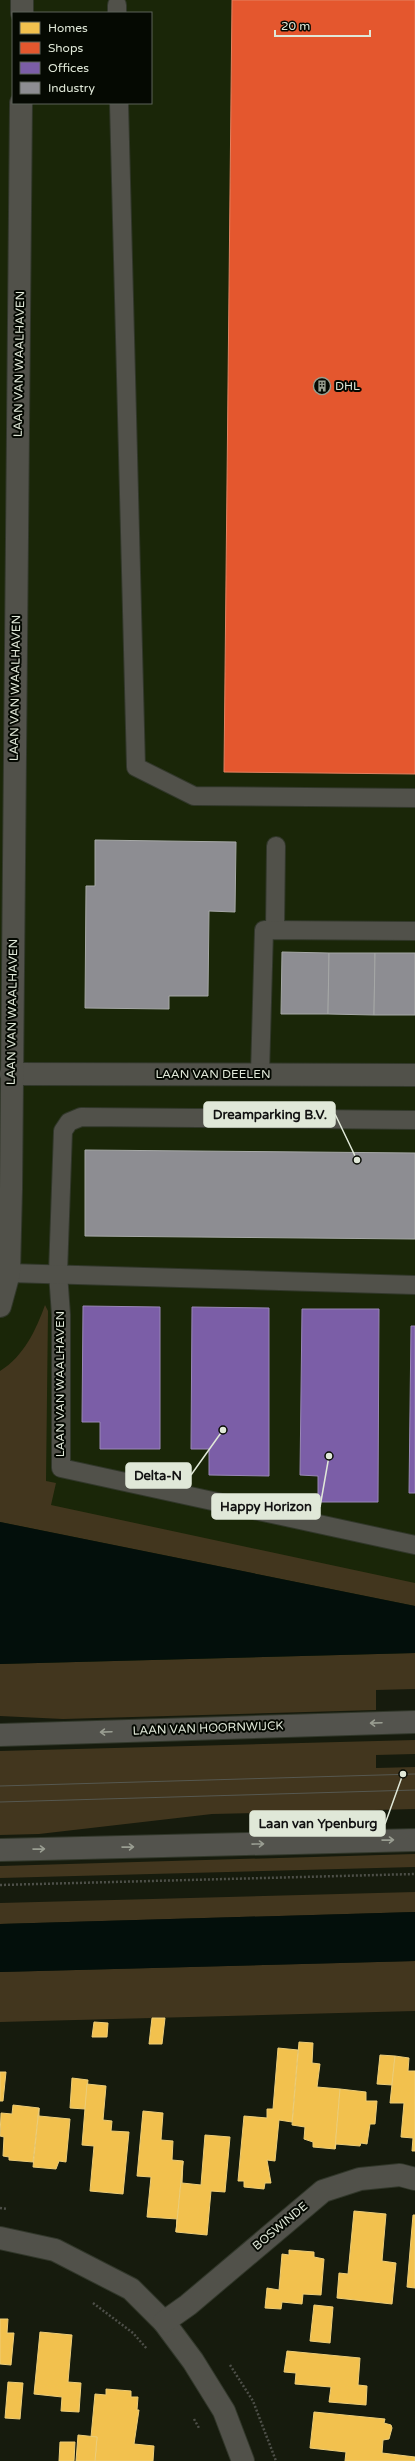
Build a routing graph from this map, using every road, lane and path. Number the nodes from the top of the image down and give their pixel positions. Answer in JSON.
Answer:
{"nodes":[{"id":1,"x":22,"y":0,"type":"edge"},
{"id":2,"x":22,"y":12,"type":"edge"},
{"id":3,"x":21,"y":104,"type":"edge"},
{"id":4,"x":119,"y":104,"type":"edge"},
{"id":5,"x":415,"y":798,"type":"edge"},
{"id":6,"x":276,"y":846,"type":"dead end"},
{"id":7,"x":275,"y":930,"type":"junction"},
{"id":8,"x":415,"y":931,"type":"edge"},
{"id":9,"x":6,"y":957,"type":"edge"},
{"id":10,"x":11,"y":1074,"type":"junction"},
{"id":11,"x":260,"y":1074,"type":"junction"},
{"id":12,"x":415,"y":1075,"type":"edge"},
{"id":13,"x":415,"y":1120,"type":"edge"},
{"id":14,"x":10,"y":1273,"type":"junction"},
{"id":15,"x":58,"y":1273,"type":"junction"},
{"id":16,"x":415,"y":1285,"type":"edge"},
{"id":17,"x":0,"y":1306,"type":"edge"},
{"id":18,"x":415,"y":1545,"type":"edge"},
{"id":19,"x":415,"y":1722,"type":"edge"},
{"id":20,"x":0,"y":1735,"type":"edge"},
{"id":21,"x":415,"y":1840,"type":"edge"},
{"id":22,"x":0,"y":1850,"type":"edge"},
{"id":23,"x":415,"y":1874,"type":"edge"},
{"id":24,"x":0,"y":1885,"type":"edge"},
{"id":25,"x":415,"y":2179,"type":"edge"},
{"id":26,"x":0,"y":2238,"type":"edge"},
{"id":27,"x":88,"y":2298,"type":"dead end"},
{"id":28,"x":164,"y":2322,"type":"junction"},
{"id":29,"x":148,"y":2350,"type":"dead end"},
{"id":30,"x":190,"y":2412,"type":"dead end"},
{"id":31,"x":200,"y":2432,"type":"dead end"},
{"id":32,"x":243,"y":2461,"type":"edge"}],
"edges":[{"from":1,"to":2,"type":"street"},
{"from":3,"to":9,"type":"street","name":"LAAN VAN WAALHAVEN"},
{"from":4,"to":5,"type":"lane"},
{"from":6,"to":7,"type":"lane"},
{"from":7,"to":8,"type":"lane"},
{"from":7,"to":11,"type":"lane"},
{"from":9,"to":10,"type":"street","name":"LAAN VAN WAALHAVEN"},
{"from":10,"to":11,"type":"street","name":"LAAN VAN DEELEN"},
{"from":10,"to":14,"type":"street","name":"LAAN VAN WAALHAVEN"},
{"from":11,"to":12,"type":"street","name":"LAAN VAN DEELEN"},
{"from":13,"to":15,"type":"lane","name":"LAAN VAN WAALHAVEN"},
{"from":14,"to":15,"type":"lane"},
{"from":14,"to":17,"type":"street","name":"LAAN VAN WAALHAVEN"},
{"from":15,"to":16,"type":"lane"},
{"from":15,"to":18,"type":"lane","name":"LAAN VAN WAALHAVEN"},
{"from":19,"to":20,"type":"main road","name":"LAAN VAN HOORNWIJCK","one_way":true},
{"from":22,"to":21,"type":"main road","one_way":true},
{"from":23,"to":24,"type":"path"},
{"from":25,"to":28,"type":"street","name":"BOSWINDE"},
{"from":26,"to":28,"type":"street"},
{"from":27,"to":29,"type":"path"},
{"from":28,"to":32,"type":"street"},
{"from":30,"to":31,"type":"path"}]}
